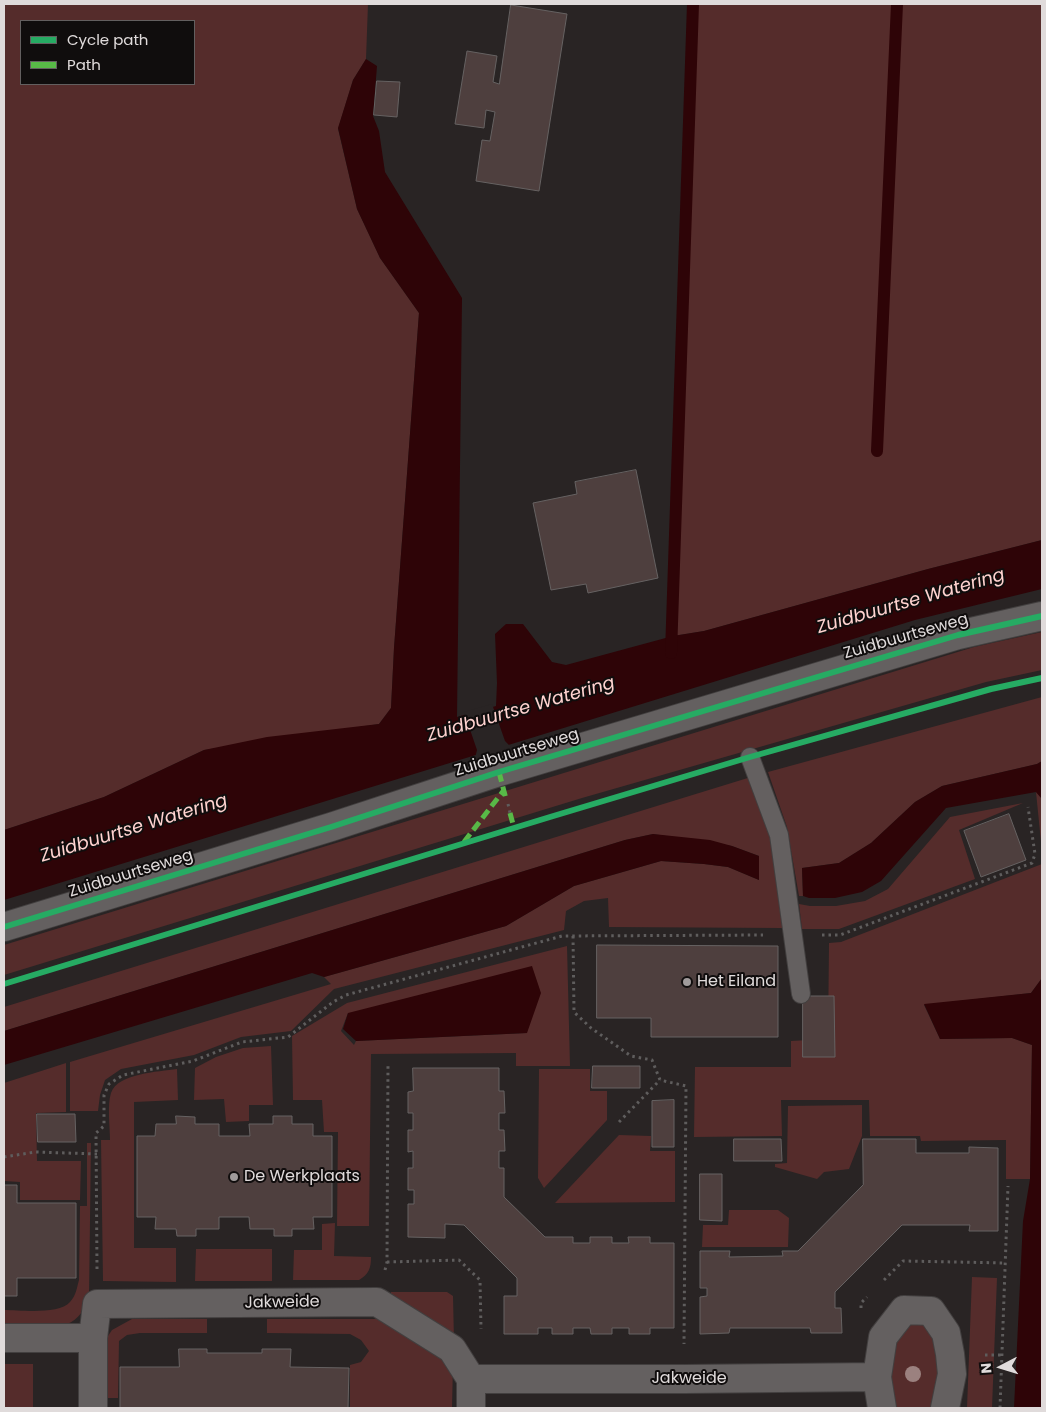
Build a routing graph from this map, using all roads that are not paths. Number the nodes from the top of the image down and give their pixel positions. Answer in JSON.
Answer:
{"nodes":[{"id":1,"x":1042,"y":616,"type":"edge"},
{"id":2,"x":750,"y":758,"type":"dead end"},
{"id":3,"x":4,"y":927,"type":"edge"},
{"id":4,"x":801,"y":994,"type":"dead end"},
{"id":5,"x":4,"y":1338,"type":"edge"},
{"id":6,"x":93,"y":1338,"type":"junction"},
{"id":7,"x":877,"y":1377,"type":"junction"},
{"id":8,"x":471,"y":1379,"type":"junction"},
{"id":9,"x":93,"y":1408,"type":"edge"},
{"id":10,"x":471,"y":1408,"type":"edge"},
{"id":11,"x":882,"y":1408,"type":"edge"},
{"id":12,"x":945,"y":1408,"type":"edge"}],
"edges":[{"from":1,"to":3,"type":"street","name":"Zuidbuurtseweg"},
{"from":2,"to":4,"type":"lane"},
{"from":5,"to":6,"type":"street"},
{"from":6,"to":8,"type":"street","name":"Jakweide"},
{"from":6,"to":9,"type":"street"},
{"from":7,"to":8,"type":"street","name":"Jakweide"},
{"from":7,"to":11,"type":"street"},
{"from":7,"to":12,"type":"street"},
{"from":8,"to":10,"type":"street"}]}
